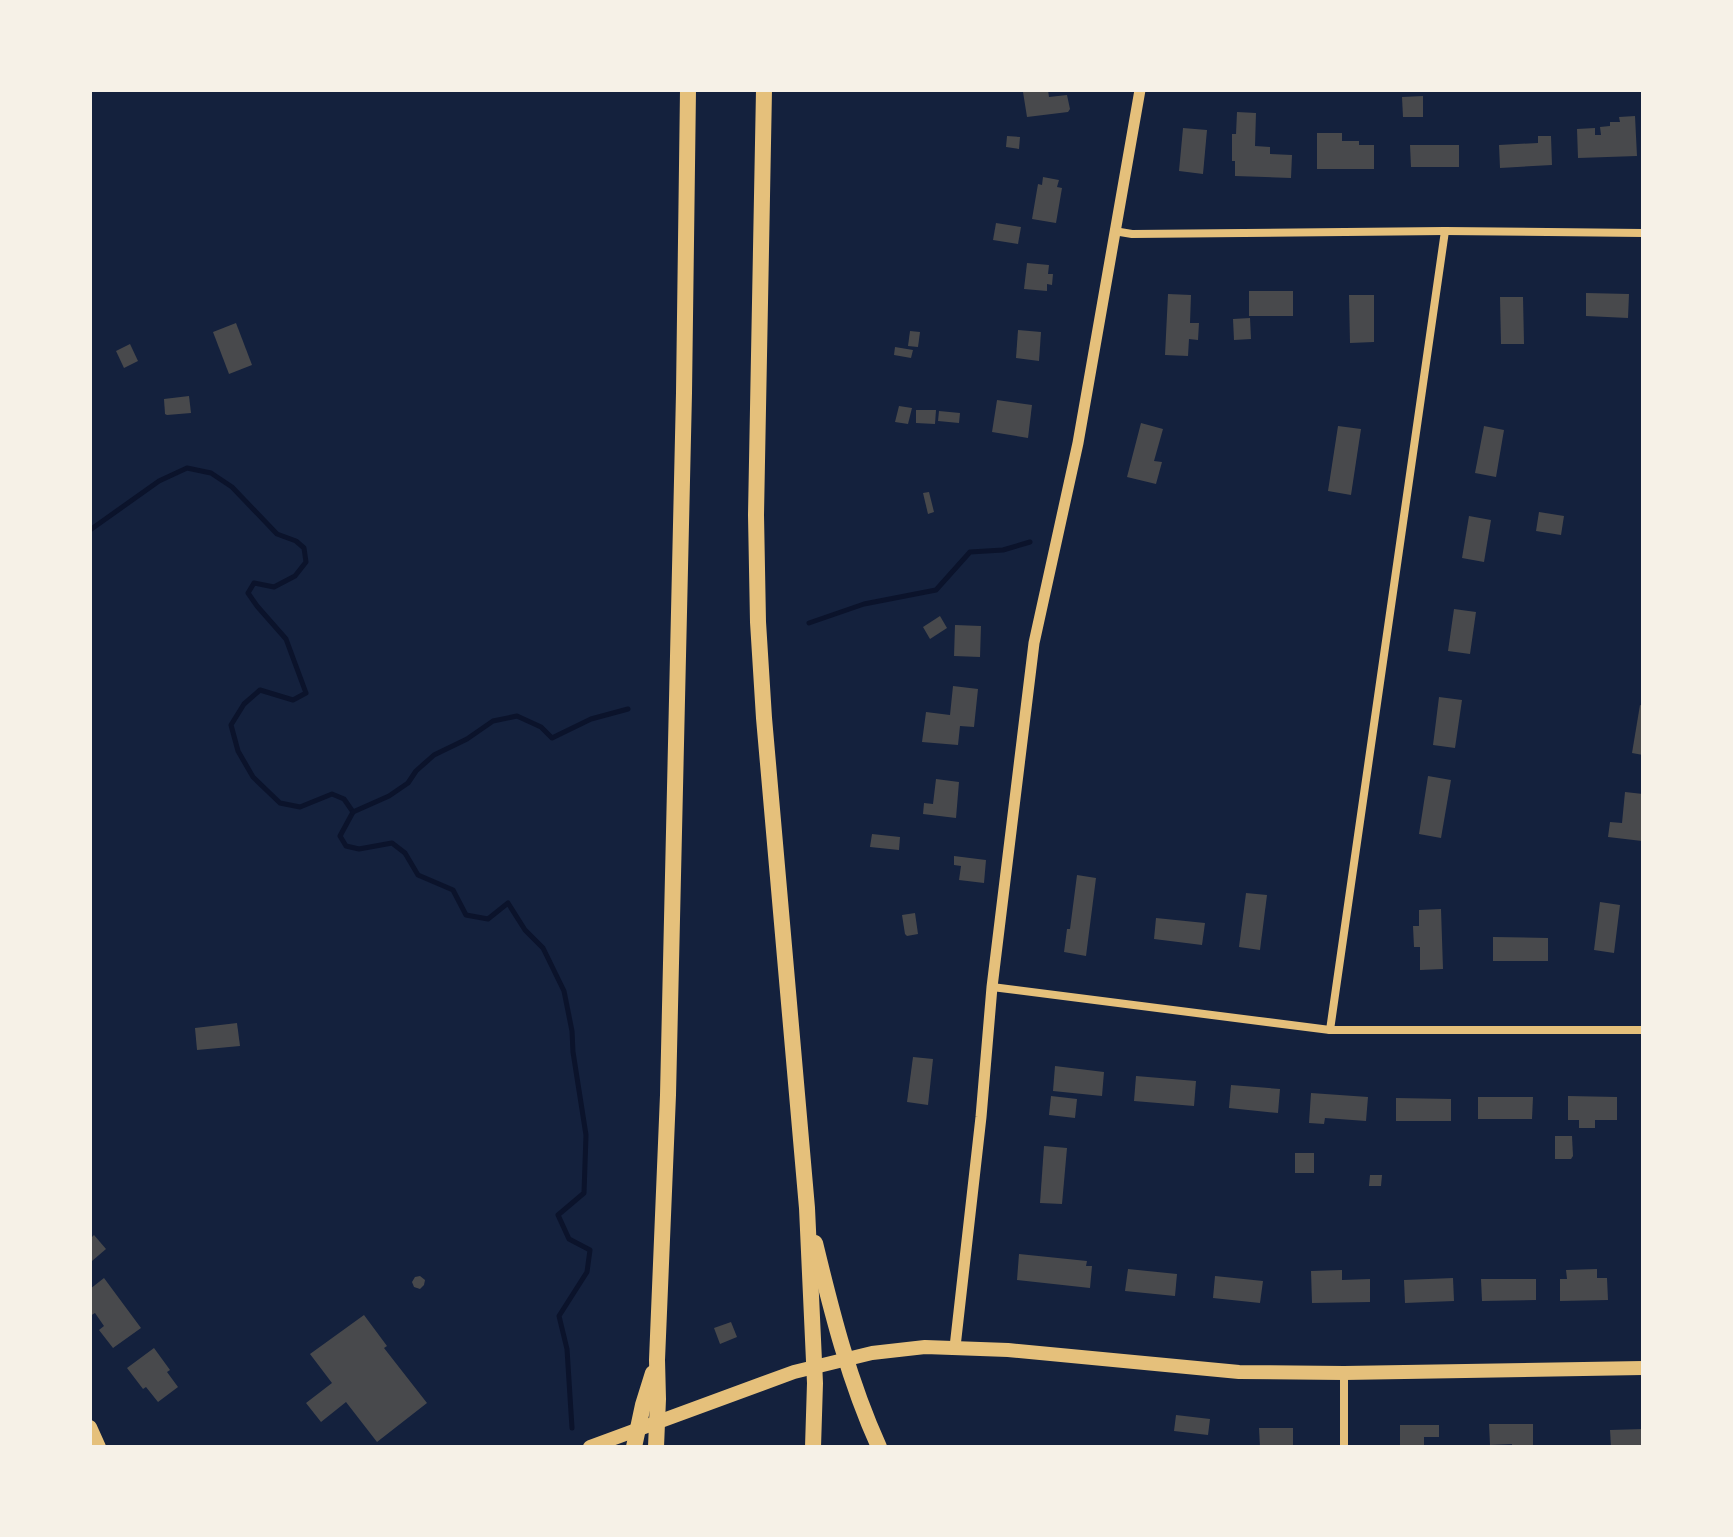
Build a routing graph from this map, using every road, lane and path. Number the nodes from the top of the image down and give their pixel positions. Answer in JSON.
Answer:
{"nodes":[{"id":1,"x":688,"y":90,"type":"edge"},
{"id":2,"x":764,"y":90,"type":"edge"},
{"id":3,"x":1140,"y":90,"type":"edge"},
{"id":4,"x":1114,"y":231,"type":"junction"},
{"id":5,"x":1445,"y":231,"type":"junction"},
{"id":6,"x":1643,"y":233,"type":"edge"},
{"id":7,"x":992,"y":987,"type":"junction"},
{"id":8,"x":1330,"y":1030,"type":"junction"},
{"id":9,"x":1643,"y":1030,"type":"edge"},
{"id":10,"x":807,"y":1208,"type":"junction"},
{"id":11,"x":955,"y":1347,"type":"junction"},
{"id":12,"x":1643,"y":1368,"type":"edge"},
{"id":13,"x":1344,"y":1373,"type":"junction"},
{"id":14,"x":650,"y":1402,"type":"junction"},
{"id":15,"x":90,"y":1427,"type":"edge"},
{"id":16,"x":656,"y":1445,"type":"edge"},
{"id":17,"x":99,"y":1447,"type":"edge"},
{"id":18,"x":590,"y":1447,"type":"edge"},
{"id":19,"x":634,"y":1447,"type":"edge"},
{"id":20,"x":813,"y":1447,"type":"edge"},
{"id":21,"x":879,"y":1447,"type":"edge"},
{"id":22,"x":1344,"y":1447,"type":"edge"}],
"edges":[{"from":1,"to":14,"type":"highway"},
{"from":2,"to":10,"type":"highway"},
{"from":3,"to":4,"type":"street"},
{"from":4,"to":5,"type":"street"},
{"from":4,"to":7,"type":"street"},
{"from":5,"to":6,"type":"street"},
{"from":5,"to":8,"type":"street"},
{"from":7,"to":8,"type":"street"},
{"from":7,"to":11,"type":"street"},
{"from":8,"to":9,"type":"street"},
{"from":10,"to":20,"type":"highway"},
{"from":10,"to":21,"type":"highway"},
{"from":11,"to":13,"type":"main road"},
{"from":11,"to":18,"type":"main road"},
{"from":12,"to":13,"type":"main road"},
{"from":13,"to":22,"type":"street"},
{"from":14,"to":16,"type":"highway"},
{"from":14,"to":19,"type":"highway"},
{"from":15,"to":17,"type":"main road"}]}
